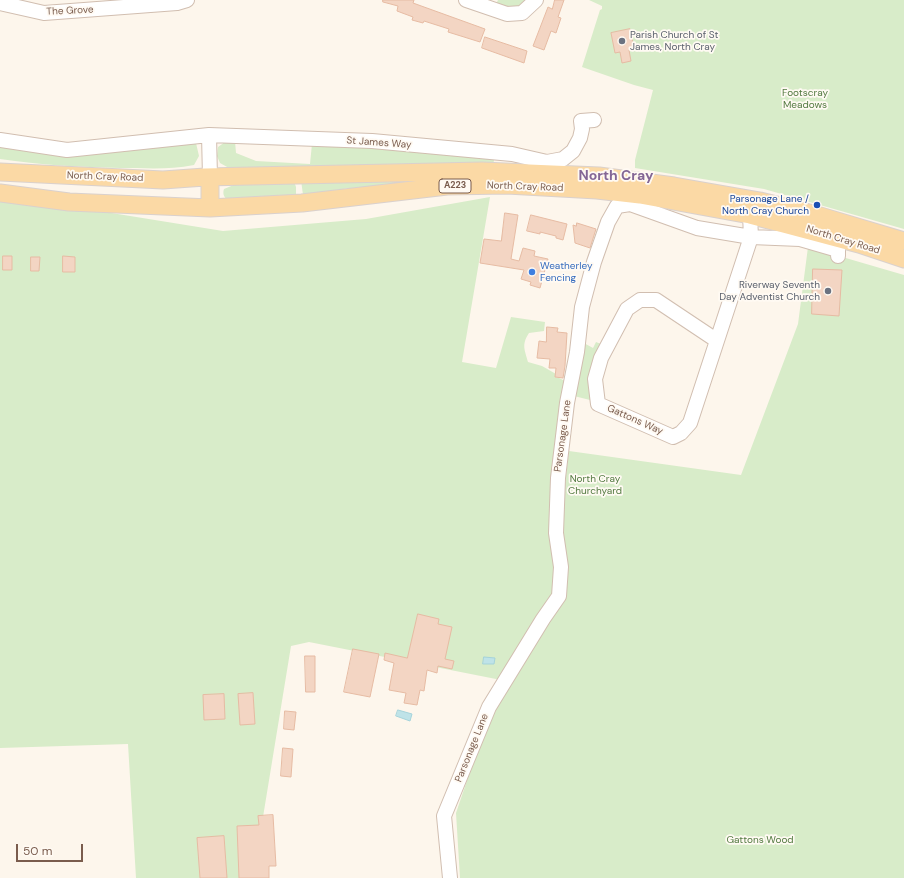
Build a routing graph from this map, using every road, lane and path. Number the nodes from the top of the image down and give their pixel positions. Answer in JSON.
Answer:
{"nodes":[{"id":1,"x":187,"y":0,"type":"edge"},
{"id":2,"x":466,"y":0,"type":"edge"},
{"id":3,"x":536,"y":0,"type":"edge"},
{"id":4,"x":0,"y":3,"type":"edge"},
{"id":5,"x":112,"y":4,"type":"edge"},
{"id":6,"x":585,"y":118,"type":"dead end"},
{"id":7,"x":209,"y":134,"type":"junction"},
{"id":8,"x":0,"y":140,"type":"edge"},
{"id":9,"x":0,"y":172,"type":"edge"},
{"id":10,"x":210,"y":177,"type":"junction"},
{"id":11,"x":0,"y":193,"type":"edge"},
{"id":12,"x":210,"y":208,"type":"junction"},
{"id":13,"x":750,"y":214,"type":"junction"},
{"id":14,"x":751,"y":237,"type":"junction"},
{"id":15,"x":902,"y":239,"type":"edge"},
{"id":16,"x":838,"y":256,"type":"dead end"},
{"id":17,"x":904,"y":259,"type":"edge"},
{"id":18,"x":716,"y":340,"type":"junction"},
{"id":19,"x":450,"y":878,"type":"edge"}],
"edges":[{"from":1,"to":5,"type":"street","name":"The Grove"},
{"from":2,"to":3,"type":"street"},
{"from":4,"to":5,"type":"street","name":"The Grove"},
{"from":6,"to":7,"type":"street","name":"St James Way"},
{"from":7,"to":8,"type":"street","name":"St James Way"},
{"from":7,"to":10,"type":"street"},
{"from":9,"to":10,"type":"main road","name":"North Cray Road","number":"A223"},
{"from":10,"to":12,"type":"main road"},
{"from":10,"to":15,"type":"main road","name":"North Cray Road","number":"A223"},
{"from":11,"to":12,"type":"main road","name":"North Cray Road","number":"A223"},
{"from":12,"to":13,"type":"main road","name":"North Cray Road","number":"A223"},
{"from":13,"to":14,"type":"street","name":"Gattons Way"},
{"from":13,"to":17,"type":"main road","name":"North Cray Road","number":"A223"},
{"from":14,"to":16,"type":"street","name":"Parsonage Lane"},
{"from":14,"to":18,"type":"street","name":"Gattons Way"},
{"from":14,"to":19,"type":"street","name":"Parsonage Lane"},
{"from":18,"to":18,"type":"street","name":"Gattons Way"}]}
